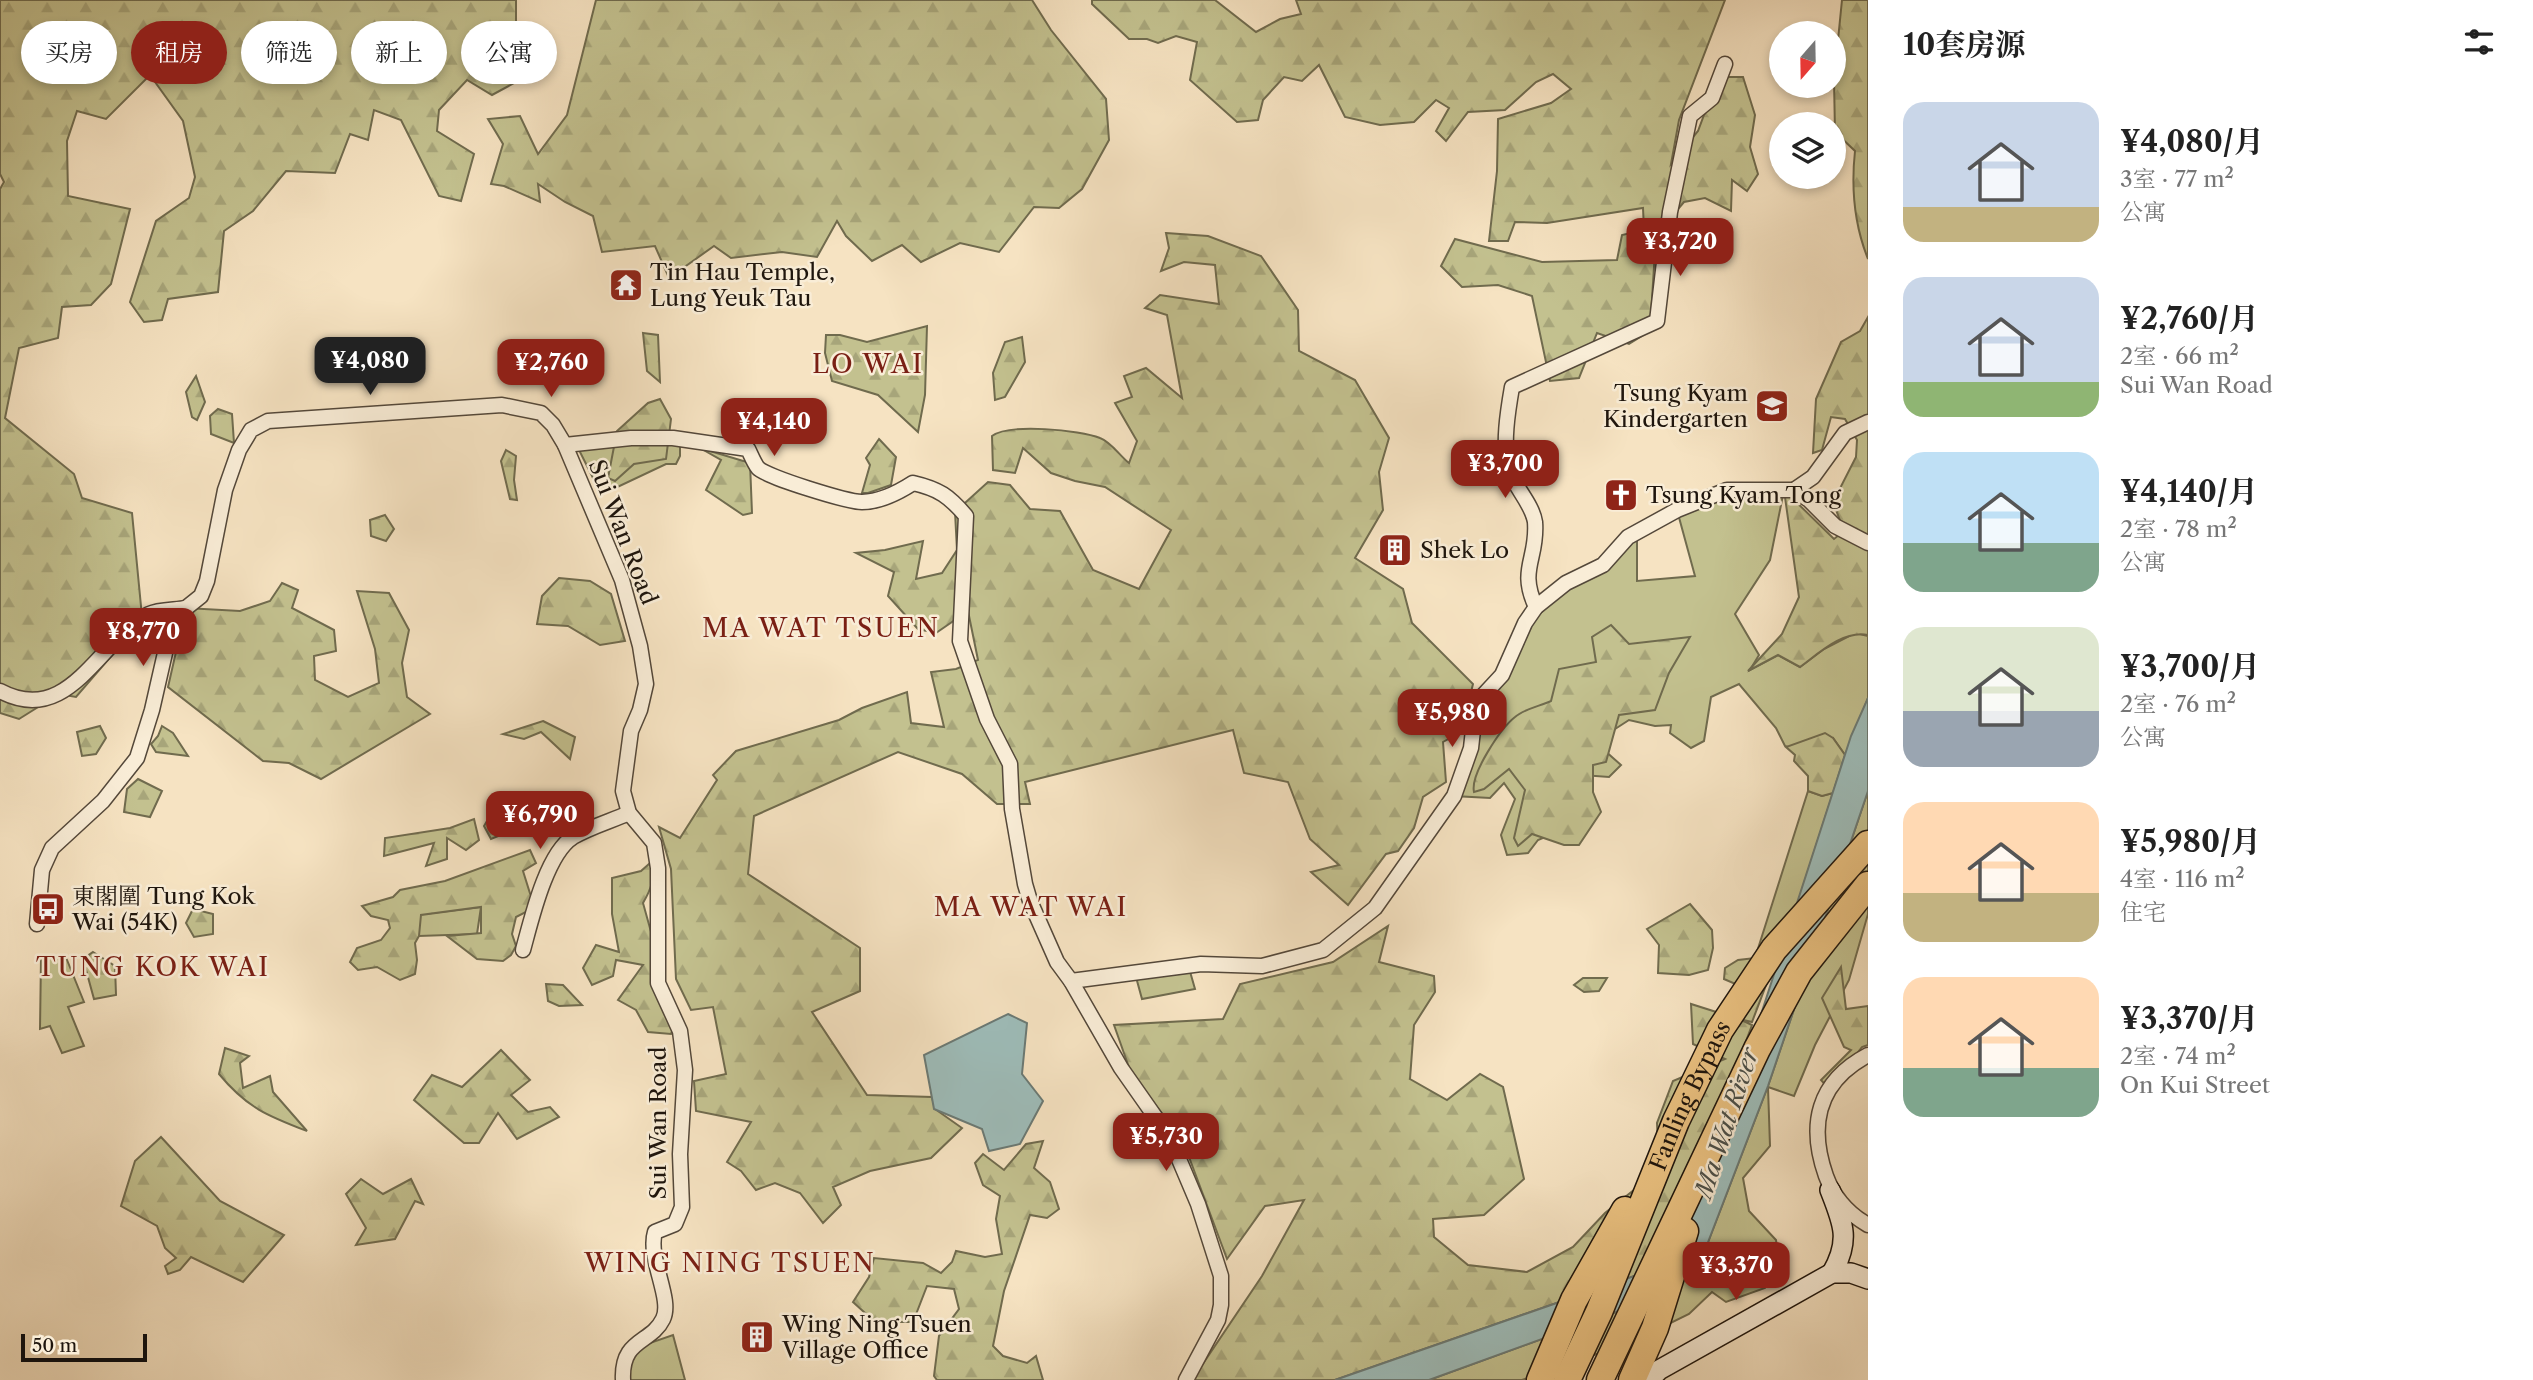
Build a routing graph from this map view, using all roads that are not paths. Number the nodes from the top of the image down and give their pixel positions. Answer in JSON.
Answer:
{"nodes":[{"id":1,"x":1725,"y":64,"type":"dead end"},
{"id":2,"x":1868,"y":422,"type":"edge"},
{"id":3,"x":565,"y":445,"type":"junction"},
{"id":4,"x":1794,"y":490,"type":"junction"},
{"id":5,"x":1868,"y":543,"type":"edge"},
{"id":6,"x":1536,"y":607,"type":"junction"},
{"id":7,"x":186,"y":608,"type":"junction"},
{"id":8,"x":0,"y":691,"type":"edge"},
{"id":9,"x":629,"y":813,"type":"junction"},
{"id":10,"x":1868,"y":844,"type":"edge"},
{"id":11,"x":1868,"y":885,"type":"edge"},
{"id":12,"x":37,"y":924,"type":"dead end"},
{"id":13,"x":523,"y":950,"type":"dead end"},
{"id":14,"x":1071,"y":981,"type":"junction"},
{"id":15,"x":1868,"y":1055,"type":"edge"},
{"id":16,"x":1714,"y":1136,"type":"junction"},
{"id":17,"x":1830,"y":1190,"type":"junction"},
{"id":18,"x":1868,"y":1225,"type":"edge"},
{"id":19,"x":1832,"y":1273,"type":"junction"},
{"id":20,"x":1868,"y":1279,"type":"edge"},
{"id":21,"x":1556,"y":1374,"type":"edge"},
{"id":22,"x":623,"y":1380,"type":"edge"},
{"id":23,"x":1186,"y":1380,"type":"edge"},
{"id":24,"x":1600,"y":1380,"type":"edge"},
{"id":25,"x":1632,"y":1380,"type":"edge"},
{"id":26,"x":1649,"y":1380,"type":"edge"}],
"edges":[{"from":1,"to":6,"type":"street"},
{"from":2,"to":4,"type":"street"},
{"from":3,"to":7,"type":"street","name":"Sui Wan Road"},
{"from":3,"to":9,"type":"street","name":"Sui Wan Road"},
{"from":3,"to":14,"type":"street"},
{"from":4,"to":5,"type":"street"},
{"from":4,"to":6,"type":"street"},
{"from":6,"to":14,"type":"street"},
{"from":7,"to":8,"type":"street"},
{"from":7,"to":12,"type":"street","name":"Sui Wan Road"},
{"from":9,"to":13,"type":"street"},
{"from":9,"to":22,"type":"street","name":"Sui Wan Road"},
{"from":10,"to":21,"type":"highway","name":"Fanling Bypass"},
{"from":11,"to":16,"type":"highway","name":"Fanling Bypass"},
{"from":14,"to":23,"type":"street"},
{"from":15,"to":17,"type":"street"},
{"from":16,"to":24,"type":"highway","name":"Fanling Bypass"},
{"from":16,"to":25,"type":"highway"},
{"from":17,"to":18,"type":"street"},
{"from":17,"to":19,"type":"street"},
{"from":19,"to":20,"type":"street"},
{"from":19,"to":26,"type":"street"}]}
